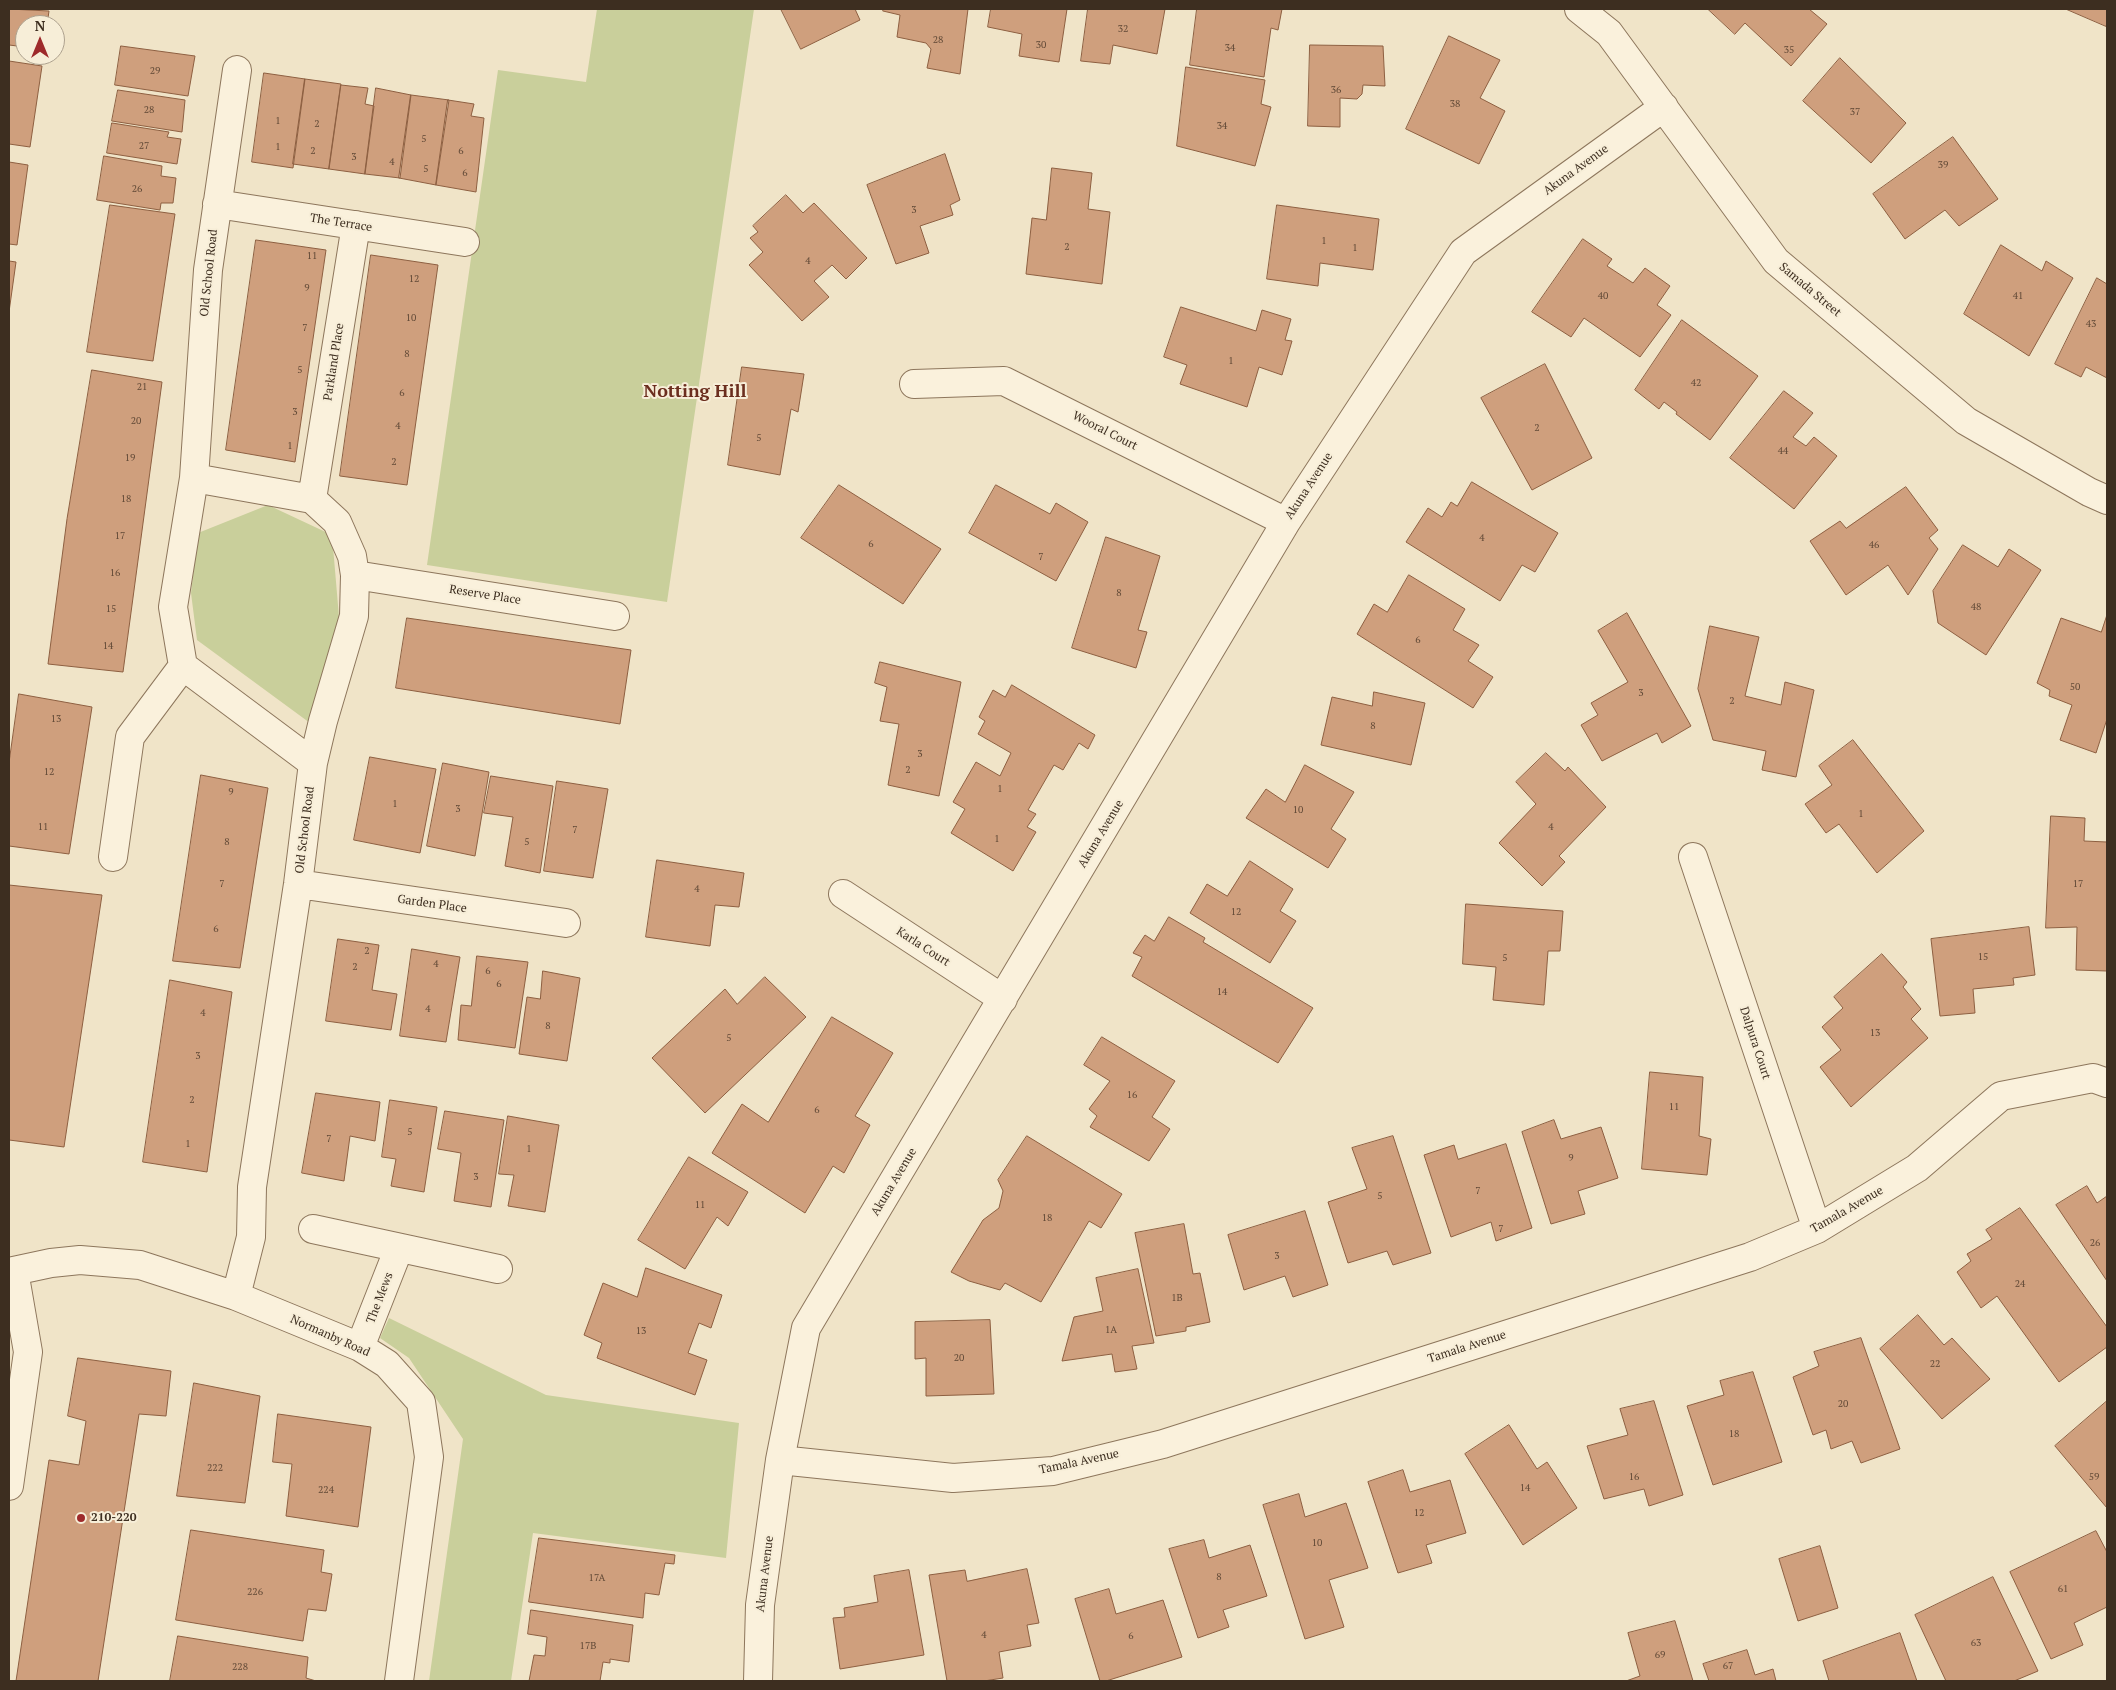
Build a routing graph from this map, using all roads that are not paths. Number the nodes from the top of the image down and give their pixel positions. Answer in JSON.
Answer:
{"nodes":[{"id":1,"x":1579,"y":9,"type":"edge"},
{"id":2,"x":237,"y":70,"type":"dead end"},
{"id":3,"x":1664,"y":107,"type":"junction"},
{"id":4,"x":218,"y":204,"type":"junction"},
{"id":5,"x":356,"y":225,"type":"junction"},
{"id":6,"x":465,"y":242,"type":"dead end"},
{"id":7,"x":914,"y":384,"type":"dead end"},
{"id":8,"x":194,"y":478,"type":"junction"},
{"id":9,"x":312,"y":499,"type":"junction"},
{"id":10,"x":2107,"y":500,"type":"edge"},
{"id":11,"x":1286,"y":522,"type":"junction"},
{"id":12,"x":355,"y":575,"type":"junction"},
{"id":13,"x":615,"y":616,"type":"dead end"},
{"id":14,"x":183,"y":666,"type":"junction"},
{"id":15,"x":313,"y":763,"type":"junction"},
{"id":16,"x":113,"y":856,"type":"dead end"},
{"id":17,"x":1693,"y":857,"type":"dead end"},
{"id":18,"x":298,"y":884,"type":"junction"},
{"id":19,"x":843,"y":894,"type":"dead end"},
{"id":20,"x":566,"y":923,"type":"dead end"},
{"id":21,"x":1003,"y":999,"type":"junction"},
{"id":22,"x":2107,"y":1083,"type":"edge"},
{"id":23,"x":314,"y":1229,"type":"dead end"},
{"id":24,"x":1817,"y":1229,"type":"junction"},
{"id":25,"x":399,"y":1248,"type":"junction"},
{"id":26,"x":498,"y":1269,"type":"dead end"},
{"id":27,"x":12,"y":1272,"type":"edge"},
{"id":28,"x":236,"y":1296,"type":"junction"},
{"id":29,"x":360,"y":1348,"type":"junction"},
{"id":30,"x":780,"y":1460,"type":"junction"},
{"id":31,"x":9,"y":1486,"type":"edge"},
{"id":32,"x":399,"y":1681,"type":"edge"},
{"id":33,"x":758,"y":1681,"type":"edge"}],
"edges":[{"from":1,"to":3,"type":"street","name":"Samada Street"},
{"from":2,"to":4,"type":"street","name":"Old School Road"},
{"from":3,"to":10,"type":"street","name":"Samada Street"},
{"from":3,"to":11,"type":"street","name":"Akuna Avenue"},
{"from":4,"to":5,"type":"street","name":"The Terrace"},
{"from":4,"to":8,"type":"street","name":"Old School Road"},
{"from":5,"to":6,"type":"street","name":"The Terrace"},
{"from":5,"to":9,"type":"street","name":"Parkland Place"},
{"from":7,"to":11,"type":"street","name":"Wooral Court"},
{"from":8,"to":9,"type":"street"},
{"from":8,"to":14,"type":"street","name":"Old School Road"},
{"from":9,"to":12,"type":"street","name":"Old School Road"},
{"from":11,"to":21,"type":"street","name":"Akuna Avenue"},
{"from":12,"to":13,"type":"street","name":"Reserve Place"},
{"from":12,"to":15,"type":"street","name":"Old School Road"},
{"from":14,"to":15,"type":"street"},
{"from":14,"to":16,"type":"street"},
{"from":15,"to":18,"type":"street","name":"Old School Road"},
{"from":17,"to":24,"type":"street","name":"Dalpura Court"},
{"from":18,"to":20,"type":"street","name":"Garden Place"},
{"from":18,"to":28,"type":"street","name":"Old School Road"},
{"from":19,"to":21,"type":"street","name":"Karla Court"},
{"from":21,"to":30,"type":"street","name":"Akuna Avenue"},
{"from":22,"to":24,"type":"street","name":"Tamala Avenue"},
{"from":23,"to":25,"type":"street"},
{"from":24,"to":30,"type":"street","name":"Tamala Avenue"},
{"from":25,"to":26,"type":"street"},
{"from":25,"to":29,"type":"street","name":"The Mews"},
{"from":27,"to":28,"type":"street","name":"Normanby Road"},
{"from":27,"to":31,"type":"street"},
{"from":28,"to":29,"type":"street","name":"Normanby Road"},
{"from":29,"to":32,"type":"street","name":"Normanby Road"},
{"from":30,"to":33,"type":"street","name":"Akuna Avenue"}]}
